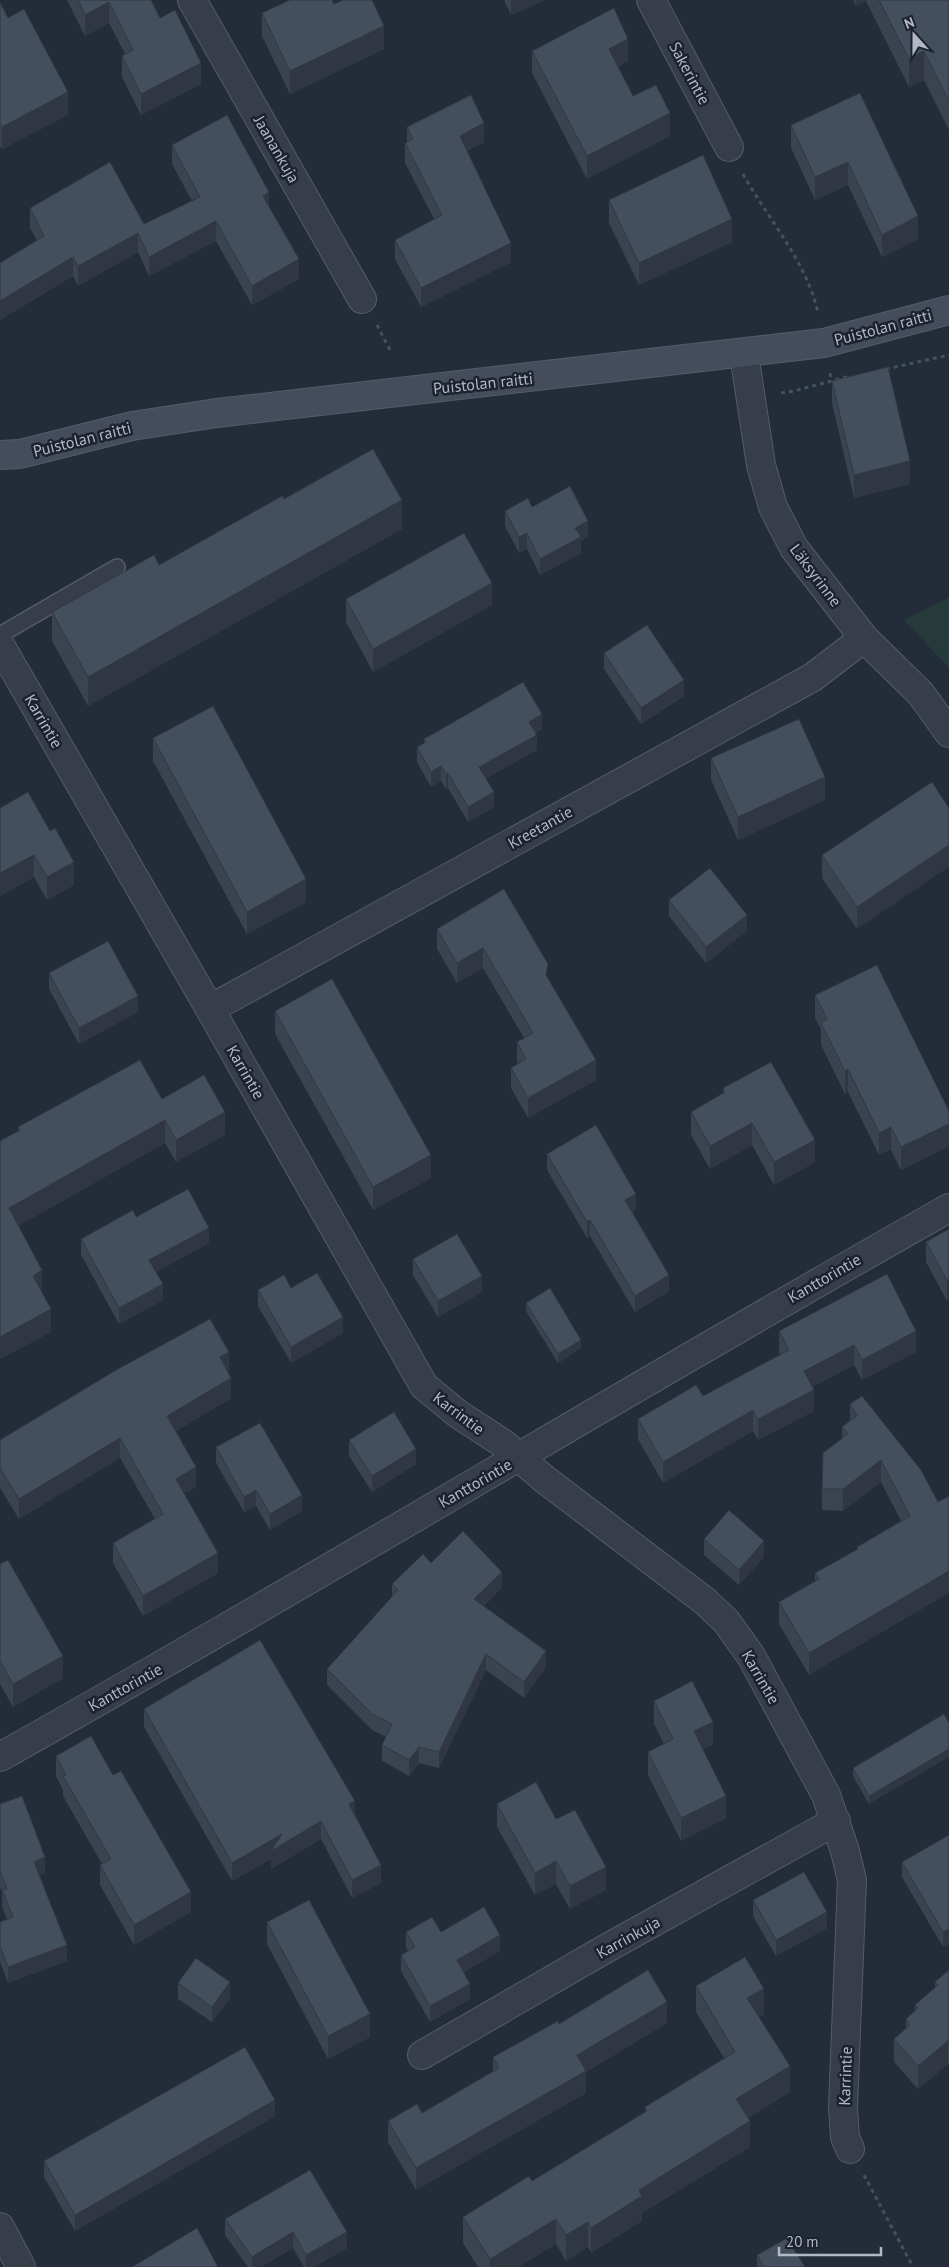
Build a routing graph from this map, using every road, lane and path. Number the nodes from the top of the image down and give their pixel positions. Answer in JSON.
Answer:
{"nodes":[{"id":1,"x":192,"y":0,"type":"edge"},
{"id":2,"x":651,"y":0,"type":"edge"},
{"id":3,"x":729,"y":147,"type":"joint"},
{"id":4,"x":362,"y":298,"type":"dead end"},
{"id":5,"x":816,"y":306,"type":"dead end"},
{"id":6,"x":948,"y":309,"type":"edge"},
{"id":7,"x":744,"y":354,"type":"junction"},
{"id":8,"x":949,"y":355,"type":"edge"},
{"id":9,"x":880,"y":370,"type":"edge"},
{"id":10,"x":851,"y":376,"type":"edge"},
{"id":11,"x":794,"y":391,"type":"dead end"},
{"id":12,"x":6,"y":460,"type":"edge"},
{"id":13,"x":117,"y":567,"type":"dead end"},
{"id":14,"x":0,"y":635,"type":"edge"},
{"id":15,"x":864,"y":638,"type":"junction"},
{"id":16,"x":0,"y":645,"type":"edge"},
{"id":17,"x":949,"y":733,"type":"edge"},
{"id":18,"x":210,"y":1009,"type":"junction"},
{"id":19,"x":949,"y":1208,"type":"edge"},
{"id":20,"x":518,"y":1457,"type":"junction"},
{"id":21,"x":0,"y":1757,"type":"edge"},
{"id":22,"x":836,"y":1821,"type":"junction"},
{"id":23,"x":422,"y":2055,"type":"dead end"},
{"id":24,"x":850,"y":2148,"type":"joint"},
{"id":25,"x":0,"y":2227,"type":"edge"},
{"id":26,"x":21,"y":2267,"type":"edge"},
{"id":27,"x":914,"y":2267,"type":"edge"}],
"edges":[{"from":1,"to":4,"type":"street","name":"Jaanankuja"},
{"from":2,"to":3,"type":"street","name":"Sakerintie"},
{"from":3,"to":5,"type":"path"},
{"from":6,"to":7,"type":"main road","name":"Puistolan raitti"},
{"from":7,"to":12,"type":"main road","name":"Puistolan raitti"},
{"from":7,"to":15,"type":"street","name":"Läksyrinne"},
{"from":8,"to":9,"type":"path"},
{"from":10,"to":11,"type":"path"},
{"from":13,"to":14,"type":"lane"},
{"from":15,"to":17,"type":"street","name":"Läksyrinne"},
{"from":15,"to":18,"type":"street","name":"Kreetantie"},
{"from":16,"to":18,"type":"street","name":"Karrintie"},
{"from":18,"to":20,"type":"street","name":"Karrintie"},
{"from":19,"to":20,"type":"street","name":"Kanttorintie"},
{"from":20,"to":21,"type":"street","name":"Kanttorintie"},
{"from":20,"to":22,"type":"street","name":"Karrintie"},
{"from":22,"to":23,"type":"street","name":"Karrinkuja"},
{"from":22,"to":24,"type":"street","name":"Karrintie"},
{"from":24,"to":27,"type":"path"},
{"from":25,"to":26,"type":"street"}]}
